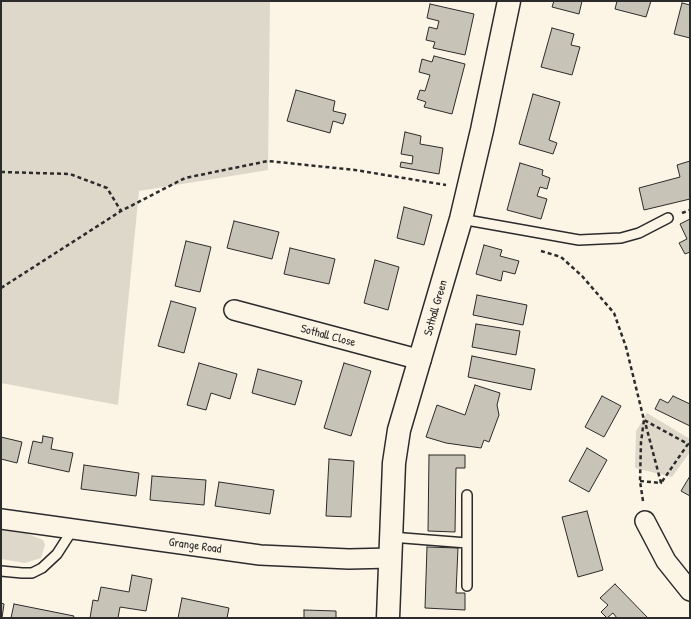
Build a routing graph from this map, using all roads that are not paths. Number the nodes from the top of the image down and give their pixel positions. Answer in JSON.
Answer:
{"nodes":[{"id":1,"x":509,"y":1,"type":"edge"},
{"id":2,"x":668,"y":218,"type":"dead end"},
{"id":3,"x":461,"y":219,"type":"junction"},
{"id":4,"x":234,"y":310,"type":"dead end"},
{"id":5,"x":421,"y":360,"type":"junction"},
{"id":6,"x":467,"y":495,"type":"dead end"},
{"id":7,"x":1,"y":519,"type":"edge"},
{"id":8,"x":645,"y":521,"type":"road end"},
{"id":9,"x":73,"y":529,"type":"junction"},
{"id":10,"x":467,"y":543,"type":"junction"},
{"id":11,"x":391,"y":547,"type":"junction"},
{"id":12,"x":1,"y":571,"type":"edge"},
{"id":13,"x":467,"y":586,"type":"dead end"},
{"id":14,"x":690,"y":591,"type":"edge"},
{"id":15,"x":388,"y":618,"type":"edge"}],
"edges":[{"from":1,"to":3,"type":"street","name":"Sothall Green"},
{"from":2,"to":3,"type":"lane"},
{"from":3,"to":5,"type":"street","name":"Sothall Green"},
{"from":4,"to":5,"type":"street","name":"Sothall Close"},
{"from":5,"to":11,"type":"street","name":"Sothall Green"},
{"from":6,"to":10,"type":"lane"},
{"from":7,"to":9,"type":"street","name":"Grange Road"},
{"from":8,"to":14,"type":"street"},
{"from":9,"to":11,"type":"street","name":"Grange Road"},
{"from":9,"to":12,"type":"lane"},
{"from":10,"to":11,"type":"lane"},
{"from":10,"to":13,"type":"lane"},
{"from":11,"to":15,"type":"street","name":"Sothall Green"}]}
